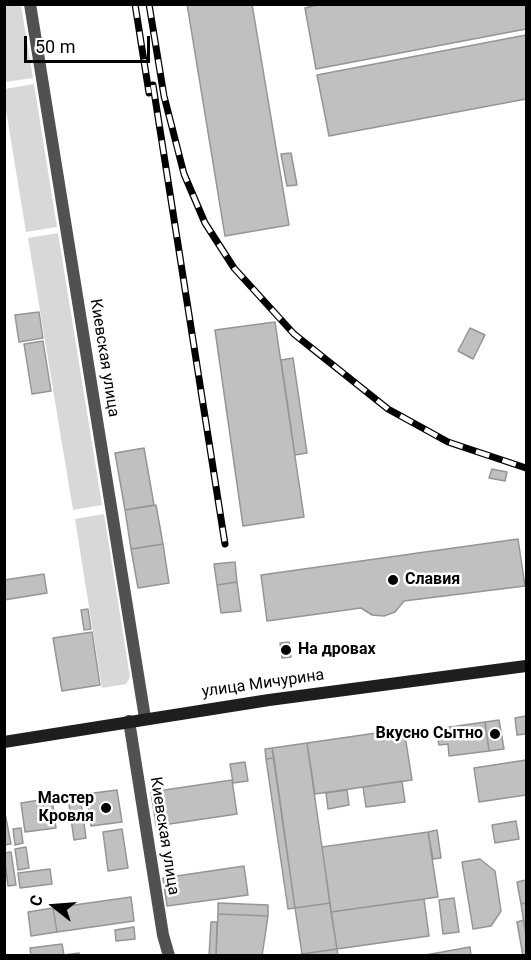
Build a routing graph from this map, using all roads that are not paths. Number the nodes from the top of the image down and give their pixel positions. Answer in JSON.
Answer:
{"nodes":[{"id":1,"x":30,"y":4,"type":"edge"},
{"id":2,"x":526,"y":666,"type":"edge"},
{"id":3,"x":145,"y":718,"type":"junction"},
{"id":4,"x":129,"y":720,"type":"junction"},
{"id":5,"x":4,"y":742,"type":"edge"},
{"id":6,"x":169,"y":956,"type":"edge"}],
"edges":[{"from":1,"to":3,"type":"street","name":"Киевская улица"},
{"from":2,"to":3,"type":"street","name":"улица Мичурина"},
{"from":3,"to":4,"type":"street","name":"улица Мичурина"},
{"from":4,"to":5,"type":"street","name":"улица Мичурина"},
{"from":4,"to":6,"type":"street","name":"Киевская улица"}]}
